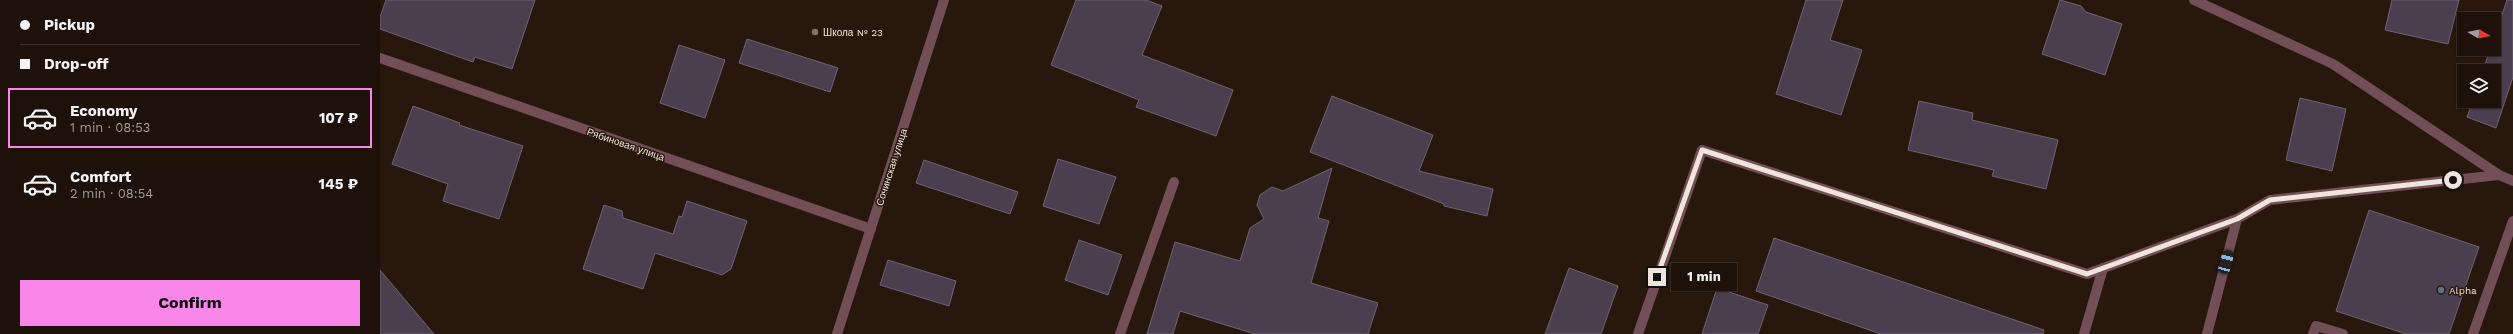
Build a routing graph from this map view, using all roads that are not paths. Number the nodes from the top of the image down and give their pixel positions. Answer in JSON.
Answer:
{"nodes":[{"id":1,"x":944,"y":0,"type":"edge"},
{"id":2,"x":2194,"y":0,"type":"edge"},
{"id":3,"x":380,"y":58,"type":"edge"},
{"id":4,"x":2499,"y":175,"type":"junction"},
{"id":5,"x":2513,"y":181,"type":"edge"},
{"id":6,"x":1174,"y":182,"type":"dead end"},
{"id":7,"x":2237,"y":219,"type":"junction"},
{"id":8,"x":2513,"y":221,"type":"edge"},
{"id":9,"x":871,"y":229,"type":"junction"},
{"id":10,"x":2104,"y":268,"type":"junction"},
{"id":11,"x":837,"y":334,"type":"edge"},
{"id":12,"x":1120,"y":334,"type":"edge"},
{"id":13,"x":1638,"y":334,"type":"edge"},
{"id":14,"x":2084,"y":334,"type":"edge"},
{"id":15,"x":2207,"y":334,"type":"edge"},
{"id":16,"x":2313,"y":334,"type":"edge"},
{"id":17,"x":2343,"y":334,"type":"edge"},
{"id":18,"x":2473,"y":334,"type":"edge"}],
"edges":[{"from":1,"to":9,"type":"street","name":"Сочинская улица"},
{"from":2,"to":4,"type":"street"},
{"from":3,"to":9,"type":"street","name":"Рябиновая улица"},
{"from":4,"to":5,"type":"street"},
{"from":4,"to":7,"type":"street"},
{"from":6,"to":12,"type":"street"},
{"from":7,"to":10,"type":"street"},
{"from":7,"to":15,"type":"street"},
{"from":8,"to":18,"type":"street"},
{"from":9,"to":11,"type":"street","name":"Сочинская улица"},
{"from":10,"to":13,"type":"street"},
{"from":10,"to":14,"type":"street"},
{"from":16,"to":17,"type":"street"}]}
